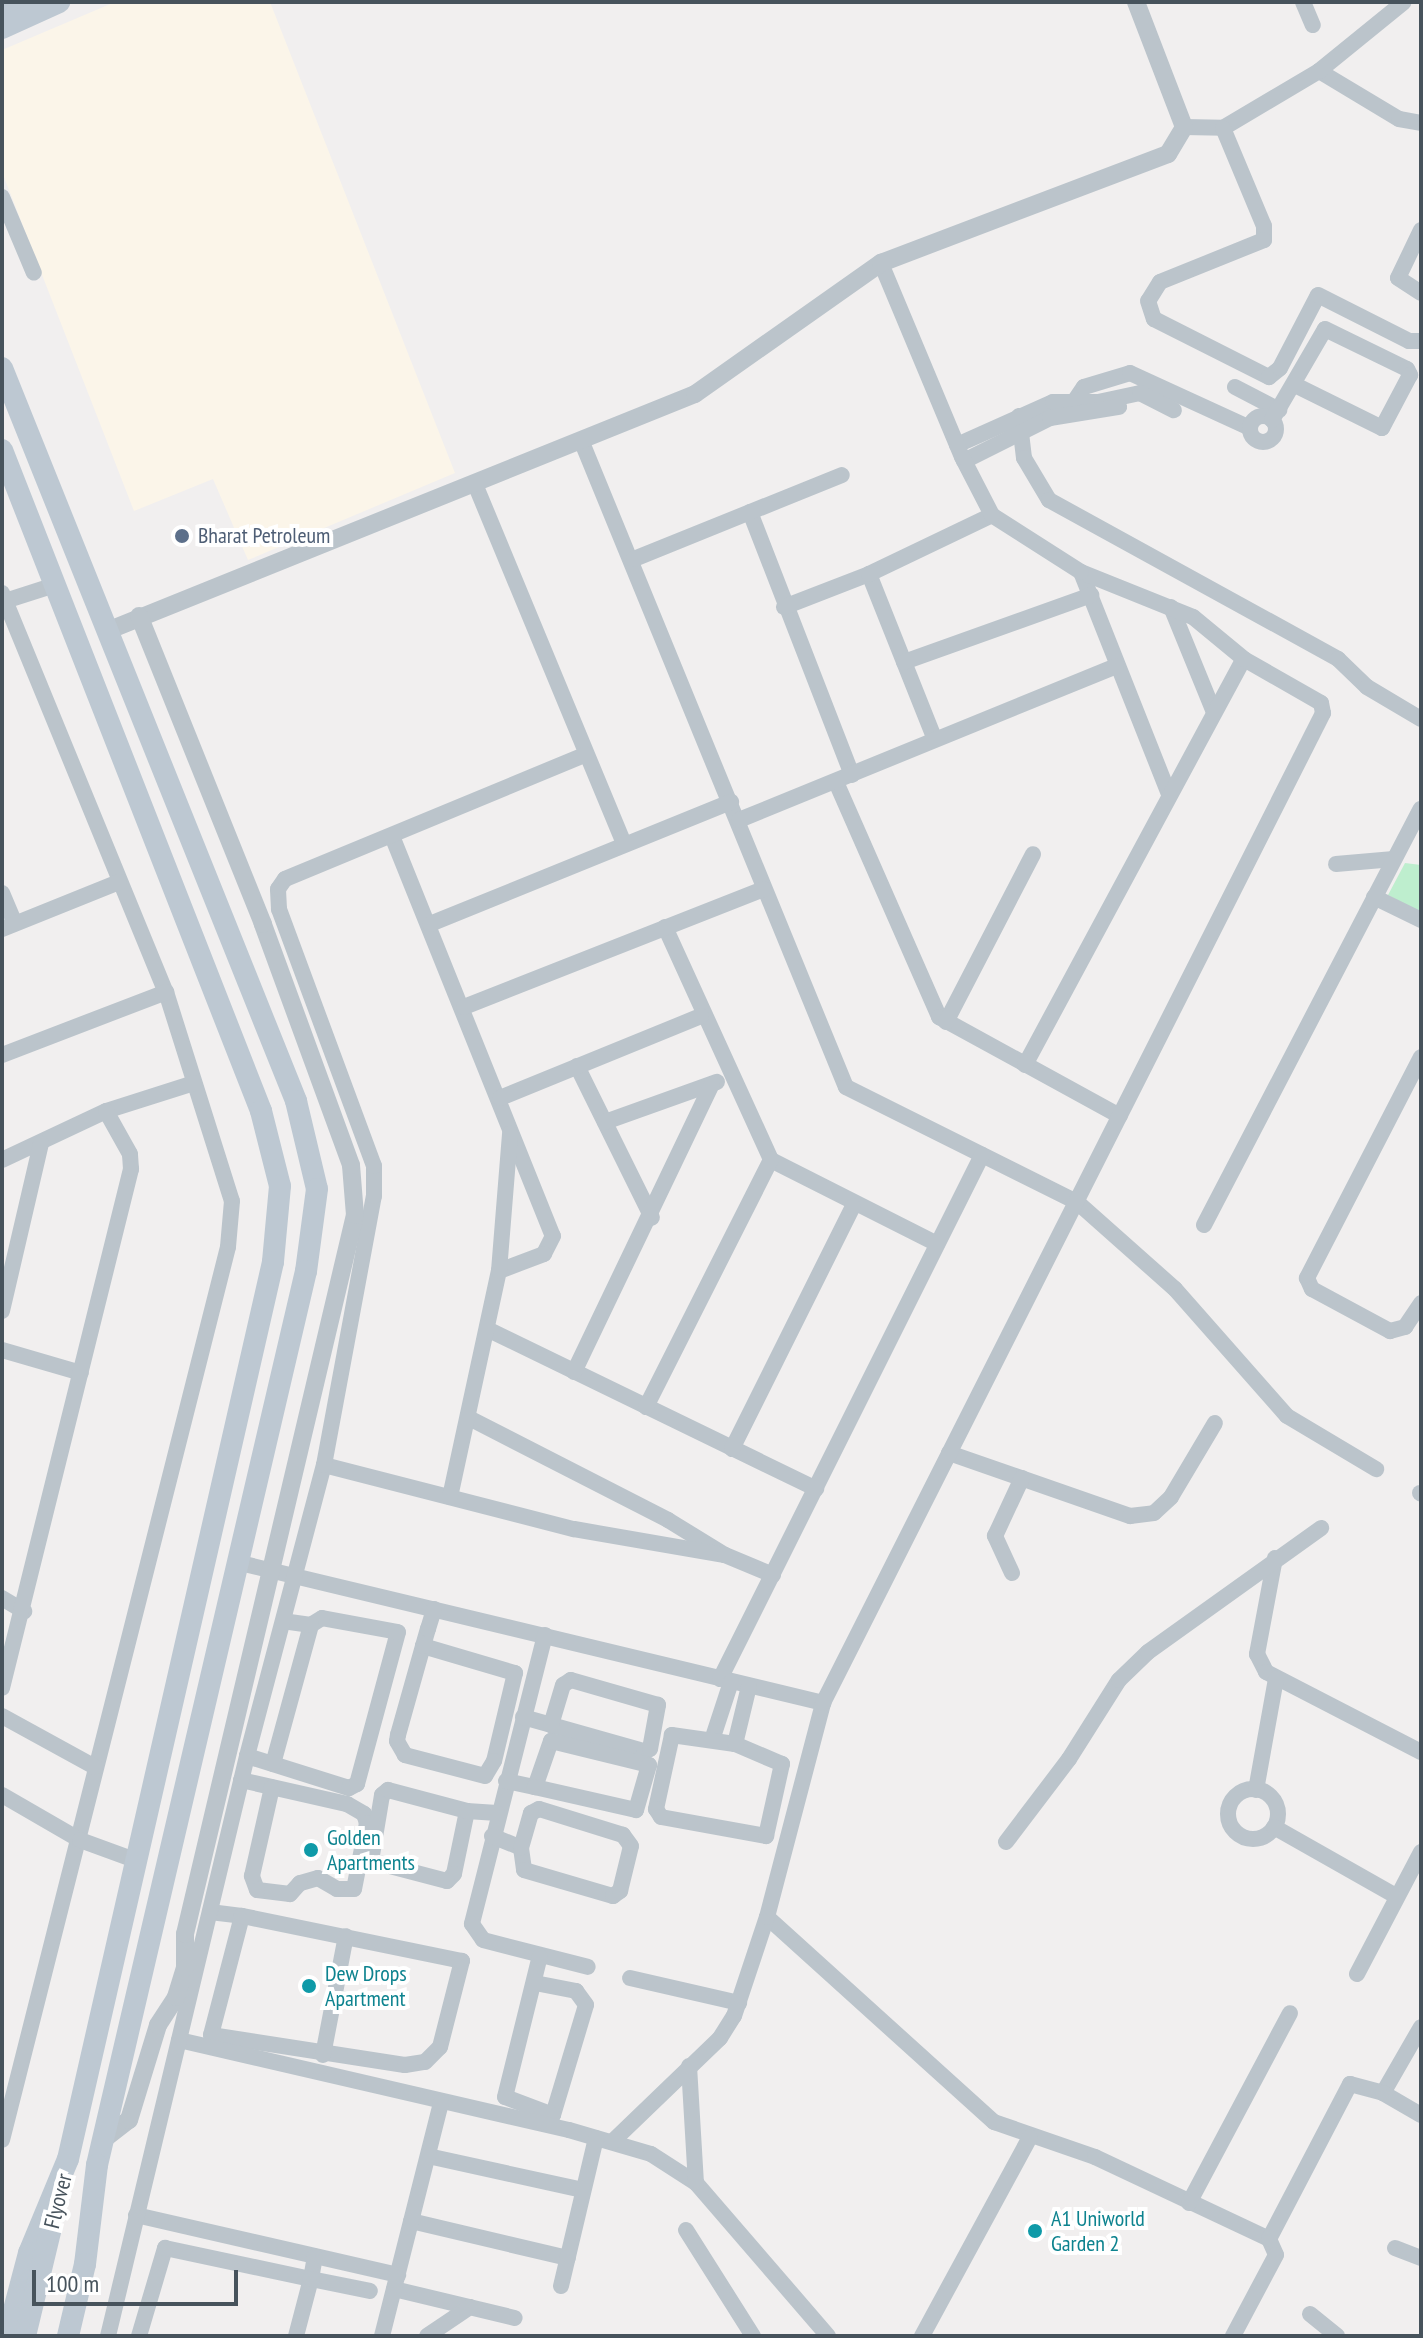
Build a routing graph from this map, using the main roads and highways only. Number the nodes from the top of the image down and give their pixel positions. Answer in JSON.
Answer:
{"nodes":[{"id":1,"x":19,"y":2,"type":"edge"},
{"id":2,"x":59,"y":2,"type":"edge"},
{"id":3,"x":2,"y":9,"type":"edge"},
{"id":4,"x":2,"y":28,"type":"edge"},
{"id":5,"x":2,"y":368,"type":"edge"},
{"id":6,"x":30,"y":448,"type":"junction"},
{"id":7,"x":4,"y":454,"type":"edge"},
{"id":8,"x":45,"y":484,"type":"junction"},
{"id":9,"x":19,"y":494,"type":"junction"},
{"id":10,"x":202,"y":866,"type":"junction"},
{"id":11,"x":171,"y":878,"type":"junction"},
{"id":12,"x":68,"y":2159,"type":"junction"},
{"id":13,"x":27,"y":2326,"type":"edge"},
{"id":14,"x":60,"y":2332,"type":"edge"},
{"id":15,"x":7,"y":2336,"type":"edge"}],
"edges":[{"from":1,"to":3,"type":"main road"},
{"from":2,"to":4,"type":"main road"},
{"from":5,"to":6,"type":"main road"},
{"from":6,"to":7,"type":"main road"},
{"from":6,"to":8,"type":"main road"},
{"from":7,"to":9,"type":"main road"},
{"from":8,"to":9,"type":"main road"},
{"from":8,"to":10,"type":"main road"},
{"from":9,"to":11,"type":"main road"},
{"from":10,"to":11,"type":"main road"},
{"from":10,"to":14,"type":"main road"},
{"from":11,"to":12,"type":"main road"},
{"from":12,"to":13,"type":"main road","name":"Flyover"},
{"from":12,"to":15,"type":"main road"}]}
